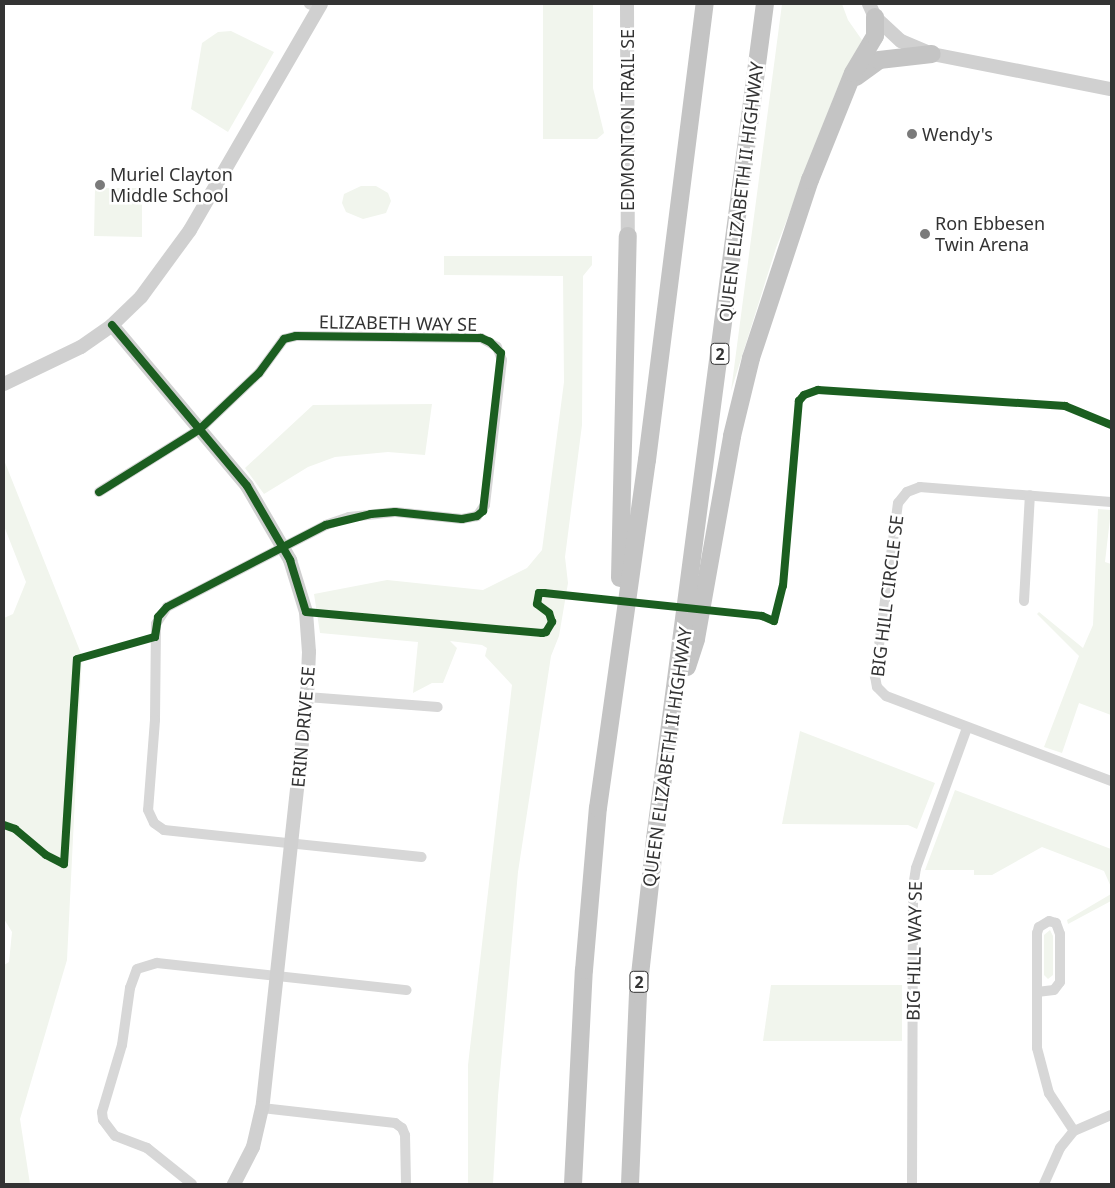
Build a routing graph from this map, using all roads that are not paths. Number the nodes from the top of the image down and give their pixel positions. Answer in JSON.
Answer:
{"nodes":[{"id":1,"x":627,"y":4,"type":"edge"},
{"id":2,"x":706,"y":4,"type":"edge"},
{"id":3,"x":765,"y":4,"type":"edge"},
{"id":4,"x":316,"y":5,"type":"edge"},
{"id":5,"x":872,"y":10,"type":"edge"},
{"id":6,"x":932,"y":54,"type":"junction"},
{"id":7,"x":1111,"y":89,"type":"edge"},
{"id":8,"x":841,"y":101,"type":"junction"},
{"id":9,"x":628,"y":236,"type":"joint"},
{"id":10,"x":112,"y":325,"type":"junction"},
{"id":11,"x":4,"y":384,"type":"edge"},
{"id":12,"x":200,"y":429,"type":"junction"},
{"id":13,"x":99,"y":492,"type":"dead end"},
{"id":14,"x":1030,"y":495,"type":"junction"},
{"id":15,"x":1111,"y":502,"type":"edge"},
{"id":16,"x":283,"y":546,"type":"junction"},
{"id":17,"x":1024,"y":601,"type":"dead end"},
{"id":18,"x":618,"y":652,"type":"junction"},
{"id":19,"x":307,"y":697,"type":"junction"},
{"id":20,"x":675,"y":703,"type":"junction"},
{"id":21,"x":438,"y":707,"type":"dead end"},
{"id":22,"x":967,"y":728,"type":"junction"},
{"id":23,"x":1111,"y":781,"type":"edge"},
{"id":24,"x":291,"y":844,"type":"junction"},
{"id":25,"x":422,"y":857,"type":"dead end"},
{"id":26,"x":276,"y":977,"type":"junction"},
{"id":27,"x":407,"y":990,"type":"dead end"},
{"id":28,"x":1037,"y":992,"type":"junction"},
{"id":29,"x":262,"y":1108,"type":"junction"},
{"id":30,"x":1111,"y":1115,"type":"edge"},
{"id":31,"x":1074,"y":1131,"type":"junction"},
{"id":32,"x":192,"y":1184,"type":"edge"},
{"id":33,"x":234,"y":1184,"type":"edge"},
{"id":34,"x":406,"y":1184,"type":"edge"},
{"id":35,"x":573,"y":1184,"type":"edge"},
{"id":36,"x":630,"y":1184,"type":"edge"},
{"id":37,"x":912,"y":1184,"type":"edge"},
{"id":38,"x":1044,"y":1184,"type":"edge"}],
"edges":[{"from":1,"to":9,"type":"street","name":"EDMONTON TRAIL SE"},
{"from":2,"to":18,"type":"highway"},
{"from":3,"to":20,"type":"highway","name":"QUEEN ELIZABETH II HIGHWAY","number":"2"},
{"from":4,"to":10,"type":"street"},
{"from":5,"to":6,"type":"street"},
{"from":5,"to":8,"type":"highway"},
{"from":6,"to":7,"type":"street"},
{"from":6,"to":8,"type":"highway"},
{"from":8,"to":20,"type":"highway"},
{"from":9,"to":18,"type":"highway"},
{"from":10,"to":11,"type":"street"},
{"from":10,"to":12,"type":"street","name":"ERIN DRIVE SE"},
{"from":12,"to":13,"type":"street"},
{"from":12,"to":16,"type":"street","name":"ERIN DRIVE SE"},
{"from":12,"to":16,"type":"street","name":"ELIZABETH WAY SE"},
{"from":14,"to":15,"type":"street","name":"BIG HILL CIRCLE SE"},
{"from":14,"to":17,"type":"street"},
{"from":14,"to":22,"type":"street","name":"BIG HILL CIRCLE SE"},
{"from":16,"to":19,"type":"street","name":"ERIN DRIVE SE"},
{"from":16,"to":24,"type":"street"},
{"from":18,"to":35,"type":"highway"},
{"from":19,"to":21,"type":"street"},
{"from":19,"to":24,"type":"street","name":"ERIN DRIVE SE"},
{"from":20,"to":36,"type":"highway","name":"QUEEN ELIZABETH II HIGHWAY","number":"2"},
{"from":22,"to":23,"type":"street","name":"BIG HILL CIRCLE SE"},
{"from":22,"to":37,"type":"street","name":"BIG HILL WAY SE"},
{"from":24,"to":25,"type":"street"},
{"from":24,"to":26,"type":"street","name":"ERIN DRIVE SE"},
{"from":26,"to":27,"type":"street"},
{"from":26,"to":29,"type":"street","name":"ERIN DRIVE SE"},
{"from":26,"to":32,"type":"street"},
{"from":28,"to":28,"type":"street"},
{"from":28,"to":31,"type":"street"},
{"from":29,"to":33,"type":"street","name":"ERIN DRIVE SE"},
{"from":29,"to":34,"type":"street"},
{"from":30,"to":31,"type":"street"},
{"from":31,"to":38,"type":"street"}]}
